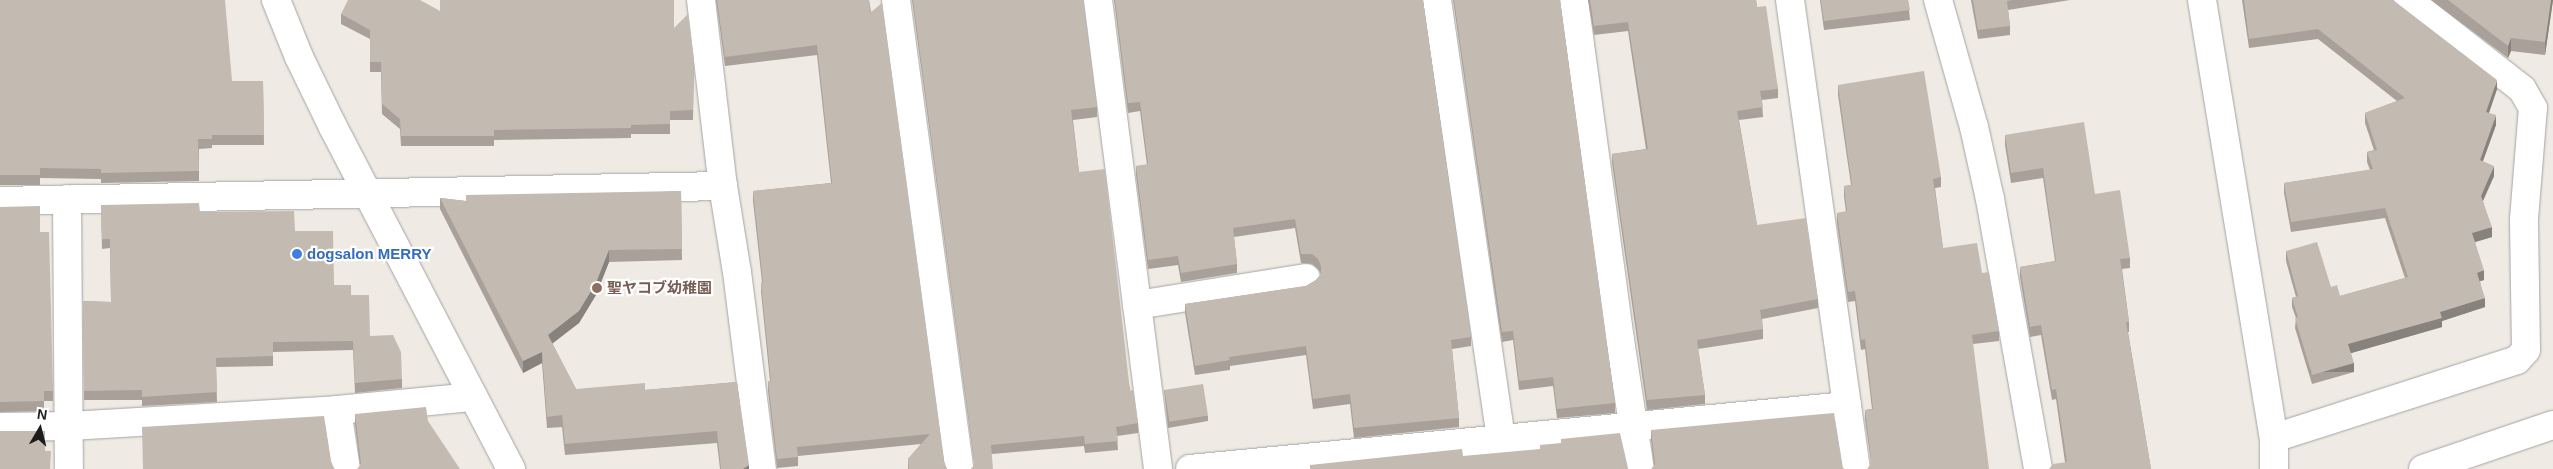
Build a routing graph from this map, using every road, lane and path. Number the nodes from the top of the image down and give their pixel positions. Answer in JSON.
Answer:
{"nodes":[{"id":1,"x":276,"y":0,"type":"edge"},
{"id":2,"x":701,"y":0,"type":"edge"},
{"id":3,"x":896,"y":0,"type":"edge"},
{"id":4,"x":1098,"y":0,"type":"edge"},
{"id":5,"x":1438,"y":0,"type":"edge"},
{"id":6,"x":1574,"y":0,"type":"edge"},
{"id":7,"x":1790,"y":0,"type":"edge"},
{"id":8,"x":1938,"y":0,"type":"edge"},
{"id":9,"x":2202,"y":0,"type":"edge"},
{"id":10,"x":2408,"y":0,"type":"edge"},
{"id":11,"x":723,"y":186,"type":"junction"},
{"id":12,"x":367,"y":194,"type":"junction"},
{"id":13,"x":66,"y":199,"type":"junction"},
{"id":14,"x":0,"y":201,"type":"edge"},
{"id":15,"x":1306,"y":278,"type":"dead end"},
{"id":16,"x":1137,"y":305,"type":"junction"},
{"id":17,"x":473,"y":397,"type":"junction"},
{"id":18,"x":1848,"y":406,"type":"junction"},
{"id":19,"x":338,"y":410,"type":"junction"},
{"id":20,"x":2553,"y":425,"type":"edge"},
{"id":21,"x":70,"y":426,"type":"junction"},
{"id":22,"x":0,"y":427,"type":"edge"},
{"id":23,"x":1634,"y":427,"type":"junction"},
{"id":24,"x":2274,"y":438,"type":"junction"},
{"id":25,"x":1501,"y":441,"type":"junction"},
{"id":26,"x":69,"y":469,"type":"edge"},
{"id":27,"x":346,"y":469,"type":"edge"},
{"id":28,"x":511,"y":469,"type":"edge"},
{"id":29,"x":762,"y":469,"type":"edge"},
{"id":30,"x":959,"y":469,"type":"edge"},
{"id":31,"x":1158,"y":469,"type":"edge"},
{"id":32,"x":1190,"y":469,"type":"edge"},
{"id":33,"x":1640,"y":469,"type":"edge"},
{"id":34,"x":1856,"y":469,"type":"edge"},
{"id":35,"x":2038,"y":469,"type":"edge"},
{"id":36,"x":2274,"y":469,"type":"edge"},
{"id":37,"x":2423,"y":469,"type":"edge"}],
"edges":[{"from":1,"to":12,"type":"street"},
{"from":2,"to":11,"type":"street"},
{"from":3,"to":30,"type":"street"},
{"from":4,"to":16,"type":"street"},
{"from":5,"to":25,"type":"street"},
{"from":6,"to":23,"type":"street"},
{"from":7,"to":18,"type":"street"},
{"from":8,"to":35,"type":"street"},
{"from":9,"to":24,"type":"street"},
{"from":10,"to":24,"type":"street"},
{"from":11,"to":12,"type":"street"},
{"from":11,"to":29,"type":"street"},
{"from":12,"to":13,"type":"street"},
{"from":12,"to":17,"type":"street"},
{"from":13,"to":14,"type":"street"},
{"from":13,"to":21,"type":"street"},
{"from":15,"to":16,"type":"street"},
{"from":16,"to":31,"type":"street"},
{"from":17,"to":19,"type":"street"},
{"from":17,"to":28,"type":"street"},
{"from":18,"to":23,"type":"street"},
{"from":18,"to":34,"type":"street"},
{"from":19,"to":21,"type":"street"},
{"from":19,"to":27,"type":"street"},
{"from":20,"to":37,"type":"street"},
{"from":21,"to":22,"type":"street"},
{"from":21,"to":26,"type":"street"},
{"from":23,"to":25,"type":"street"},
{"from":23,"to":33,"type":"street"},
{"from":24,"to":36,"type":"street"},
{"from":25,"to":32,"type":"street"}]}
